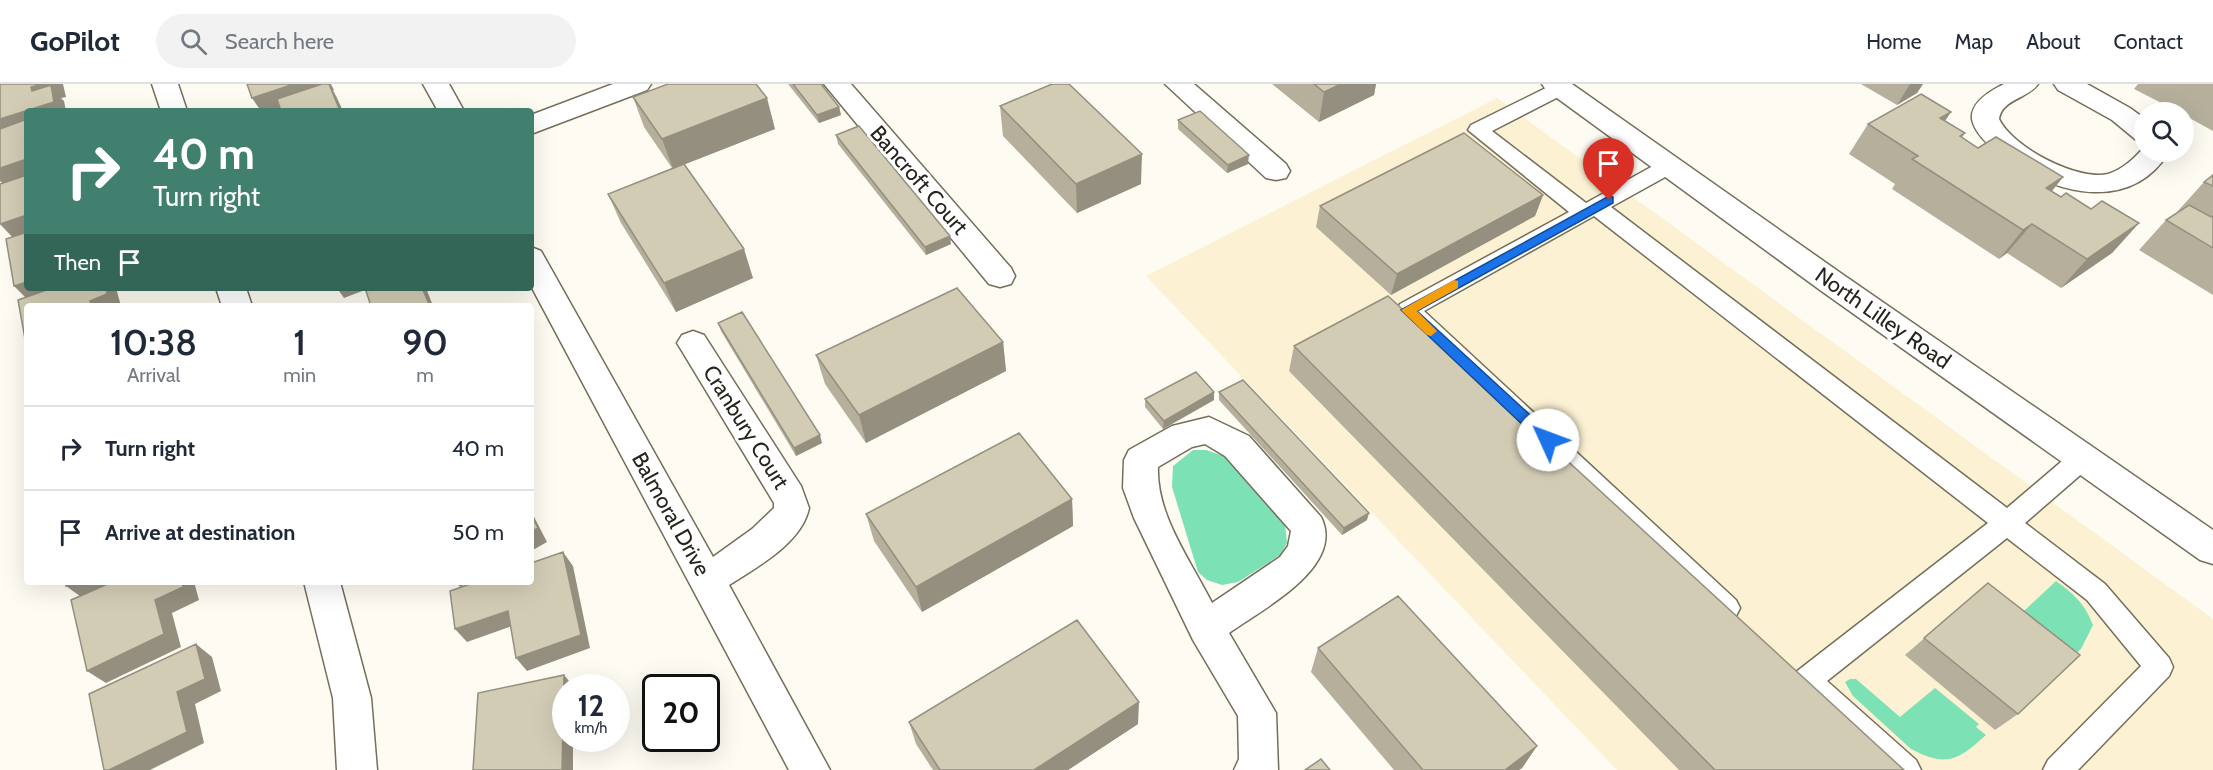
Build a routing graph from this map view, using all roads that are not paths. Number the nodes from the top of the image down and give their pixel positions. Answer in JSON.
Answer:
{"nodes":[{"id":1,"x":165,"y":84,"type":"edge"},
{"id":2,"x":436,"y":84,"type":"edge"},
{"id":3,"x":638,"y":84,"type":"edge"},
{"id":4,"x":837,"y":84,"type":"edge"},
{"id":5,"x":1178,"y":84,"type":"edge"},
{"id":6,"x":2025,"y":84,"type":"edge"},
{"id":7,"x":2067,"y":84,"type":"edge"},
{"id":8,"x":1558,"y":86,"type":"edge"},
{"id":9,"x":173,"y":108,"type":"edge"},
{"id":10,"x":449,"y":108,"type":"edge"},
{"id":11,"x":534,"y":124,"type":"edge"},
{"id":12,"x":2134,"y":124,"type":"edge"},
{"id":13,"x":2145,"y":162,"type":"edge"},
{"id":14,"x":1669,"y":166,"type":"junction"},
{"id":15,"x":1276,"y":171,"type":"dead end"},
{"id":16,"x":1590,"y":210,"type":"junction"},
{"id":17,"x":534,"y":263,"type":"edge"},
{"id":18,"x":1000,"y":276,"type":"dead end"},
{"id":19,"x":693,"y":344,"type":"dead end"},
{"id":20,"x":2084,"y":458,"type":"junction"},
{"id":21,"x":2007,"y":523,"type":"junction"},
{"id":22,"x":2213,"y":549,"type":"edge"},
{"id":23,"x":707,"y":580,"type":"junction"},
{"id":24,"x":323,"y":585,"type":"edge"},
{"id":25,"x":1741,"y":621,"type":"edge"},
{"id":26,"x":1206,"y":628,"type":"junction"},
{"id":27,"x":357,"y":770,"type":"edge"},
{"id":28,"x":810,"y":770,"type":"edge"},
{"id":29,"x":1254,"y":770,"type":"edge"},
{"id":30,"x":1906,"y":770,"type":"edge"},
{"id":31,"x":2058,"y":770,"type":"edge"}],
"edges":[{"from":1,"to":9,"type":"street"},
{"from":2,"to":10,"type":"street"},
{"from":3,"to":11,"type":"street"},
{"from":4,"to":18,"type":"street","name":"Bancroft Court"},
{"from":5,"to":15,"type":"street"},
{"from":6,"to":13,"type":"street"},
{"from":7,"to":12,"type":"street"},
{"from":8,"to":14,"type":"street","name":"North Lilley Road"},
{"from":8,"to":16,"type":"lane"},
{"from":14,"to":16,"type":"lane"},
{"from":14,"to":20,"type":"street","name":"North Lilley Road"},
{"from":16,"to":21,"type":"lane"},
{"from":16,"to":25,"type":"lane"},
{"from":17,"to":23,"type":"street","name":"Balmoral Drive"},
{"from":19,"to":23,"type":"street","name":"Cranbury Court"},
{"from":20,"to":21,"type":"lane"},
{"from":20,"to":22,"type":"street","name":"North Lilley Road"},
{"from":21,"to":30,"type":"lane"},
{"from":21,"to":31,"type":"lane"},
{"from":23,"to":28,"type":"street","name":"Balmoral Drive"},
{"from":24,"to":27,"type":"street"},
{"from":26,"to":26,"type":"street"},
{"from":26,"to":29,"type":"street"}]}
